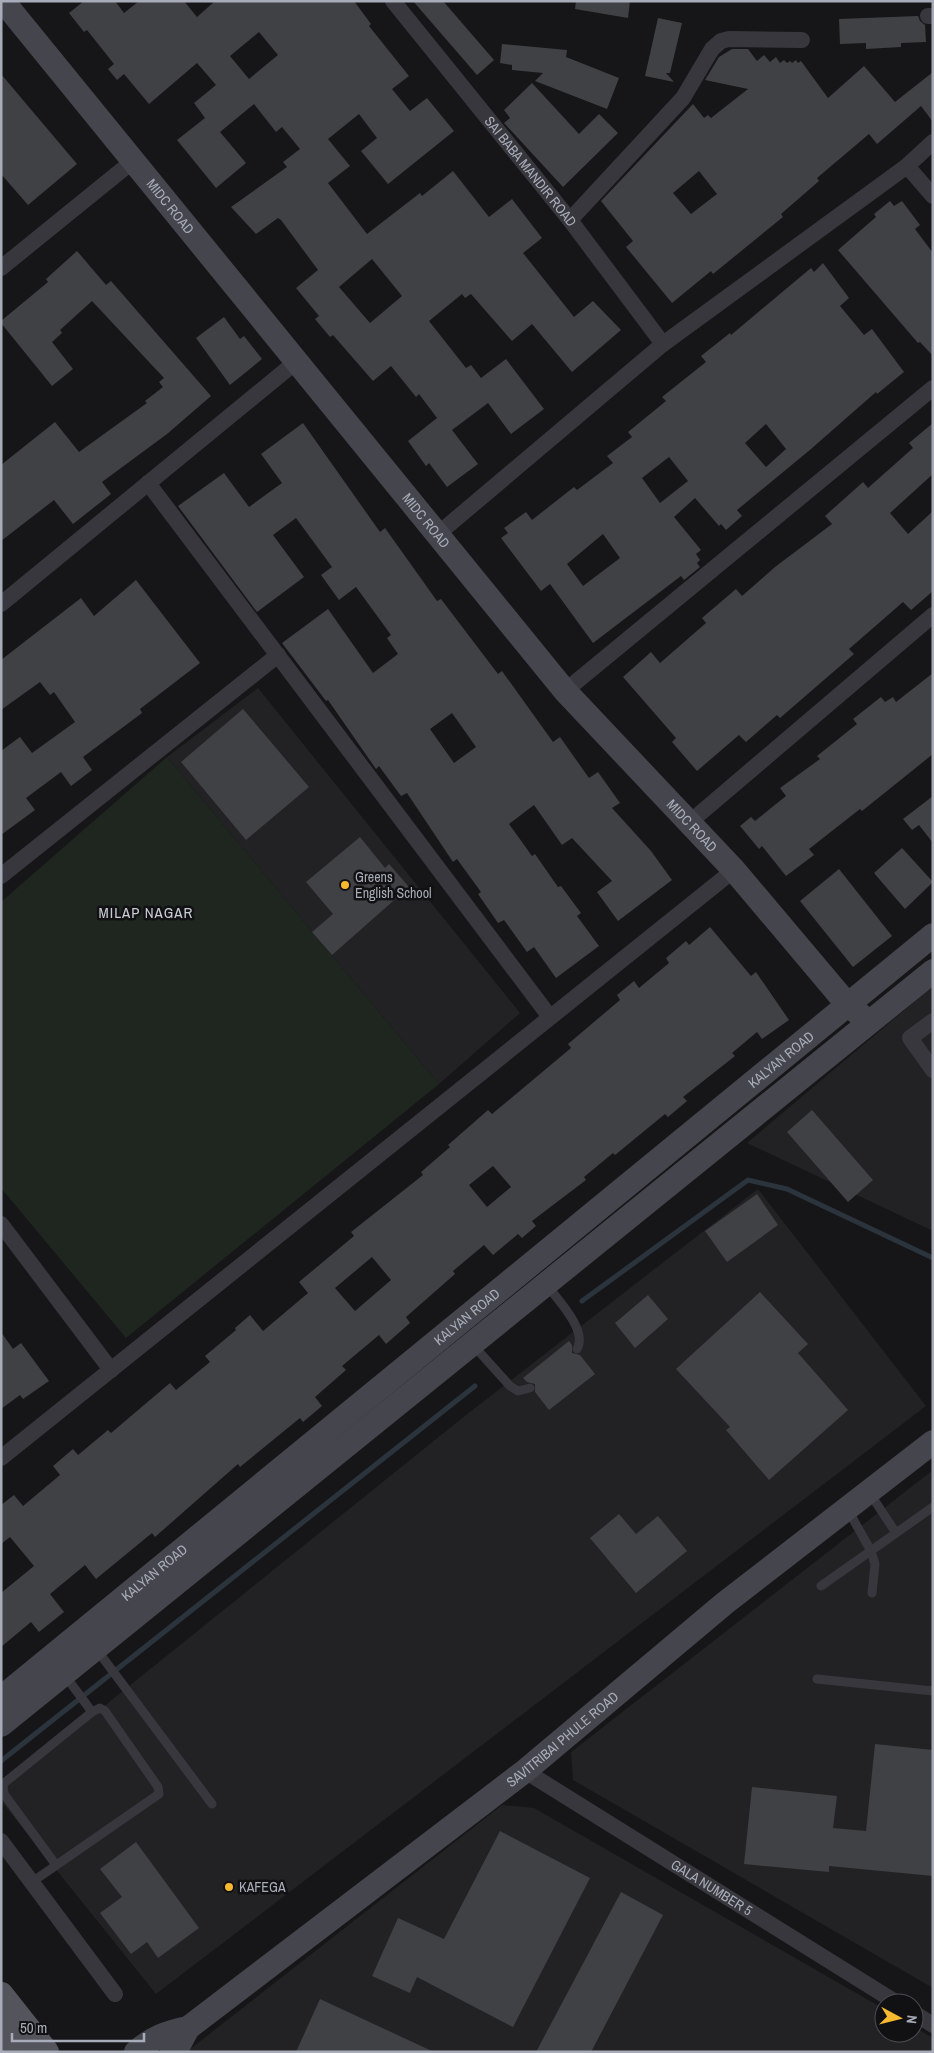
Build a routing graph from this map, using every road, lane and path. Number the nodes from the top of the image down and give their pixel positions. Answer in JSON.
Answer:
{"nodes":[{"id":1,"x":3,"y":1,"type":"edge"},
{"id":2,"x":393,"y":1,"type":"edge"},
{"id":3,"x":802,"y":40,"type":"dead end"},
{"id":4,"x":933,"y":142,"type":"edge"},
{"id":5,"x":133,"y":161,"type":"junction"},
{"id":6,"x":906,"y":166,"type":"junction"},
{"id":7,"x":933,"y":196,"type":"edge"},
{"id":8,"x":570,"y":220,"type":"junction"},
{"id":9,"x":1,"y":268,"type":"edge"},
{"id":10,"x":663,"y":344,"type":"junction"},
{"id":11,"x":297,"y":361,"type":"junction"},
{"id":12,"x":933,"y":388,"type":"edge"},
{"id":13,"x":148,"y":483,"type":"junction"},
{"id":14,"x":438,"y":534,"type":"junction"},
{"id":15,"x":1,"y":604,"type":"edge"},
{"id":16,"x":933,"y":615,"type":"edge"},
{"id":17,"x":278,"y":655,"type":"junction"},
{"id":18,"x":565,"y":691,"type":"junction"},
{"id":19,"x":690,"y":822,"type":"junction"},
{"id":20,"x":734,"y":870,"type":"junction"},
{"id":21,"x":1,"y":876,"type":"edge"},
{"id":22,"x":933,"y":935,"type":"edge"},
{"id":23,"x":933,"y":971,"type":"edge"},
{"id":24,"x":847,"y":1004,"type":"junction"},
{"id":25,"x":550,"y":1017,"type":"junction"},
{"id":26,"x":933,"y":1021,"type":"edge"},
{"id":27,"x":869,"y":1022,"type":"junction"},
{"id":28,"x":933,"y":1070,"type":"edge"},
{"id":29,"x":1,"y":1224,"type":"edge"},
{"id":30,"x":546,"y":1284,"type":"junction"},
{"id":31,"x":465,"y":1334,"type":"junction"},
{"id":32,"x":577,"y":1348,"type":"dead end"},
{"id":33,"x":111,"y":1370,"type":"junction"},
{"id":34,"x":530,"y":1388,"type":"dead end"},
{"id":35,"x":933,"y":1442,"type":"edge"},
{"id":36,"x":1,"y":1458,"type":"edge"},
{"id":37,"x":868,"y":1492,"type":"junction"},
{"id":38,"x":933,"y":1506,"type":"edge"},
{"id":39,"x":847,"y":1508,"type":"junction"},
{"id":40,"x":896,"y":1533,"type":"junction"},
{"id":41,"x":871,"y":1551,"type":"junction"},
{"id":42,"x":821,"y":1586,"type":"dead end"},
{"id":43,"x":872,"y":1593,"type":"dead end"},
{"id":44,"x":96,"y":1648,"type":"junction"},
{"id":45,"x":64,"y":1674,"type":"junction"},
{"id":46,"x":817,"y":1679,"type":"dead end"},
{"id":47,"x":933,"y":1691,"type":"edge"},
{"id":48,"x":1,"y":1698,"type":"edge"},
{"id":49,"x":92,"y":1712,"type":"junction"},
{"id":50,"x":1,"y":1725,"type":"edge"},
{"id":51,"x":526,"y":1771,"type":"junction"},
{"id":52,"x":212,"y":1804,"type":"dead end"},
{"id":53,"x":1,"y":1841,"type":"edge"},
{"id":54,"x":56,"y":1865,"type":"junction"},
{"id":55,"x":32,"y":1882,"type":"junction"},
{"id":56,"x":881,"y":1993,"type":"edge"},
{"id":57,"x":115,"y":1994,"type":"dead end"},
{"id":58,"x":1,"y":1995,"type":"edge"},
{"id":59,"x":188,"y":2028,"type":"junction"},
{"id":60,"x":1,"y":2029,"type":"edge"},
{"id":61,"x":19,"y":2052,"type":"edge"},
{"id":62,"x":46,"y":2052,"type":"edge"},
{"id":63,"x":136,"y":2052,"type":"edge"},
{"id":64,"x":172,"y":2052,"type":"edge"}],
"edges":[{"from":1,"to":5,"type":"main road","name":"MIDC ROAD"},
{"from":2,"to":8,"type":"street","name":"SAI BABA MANDIR ROAD"},
{"from":3,"to":8,"type":"street"},
{"from":4,"to":6,"type":"street"},
{"from":5,"to":9,"type":"street"},
{"from":5,"to":11,"type":"main road","name":"MIDC ROAD"},
{"from":6,"to":7,"type":"street"},
{"from":6,"to":10,"type":"street"},
{"from":8,"to":10,"type":"street","name":"SAI BABA MANDIR ROAD"},
{"from":10,"to":14,"type":"street"},
{"from":11,"to":13,"type":"street"},
{"from":11,"to":14,"type":"main road","name":"MIDC ROAD"},
{"from":12,"to":18,"type":"street"},
{"from":13,"to":15,"type":"street"},
{"from":13,"to":17,"type":"street"},
{"from":14,"to":18,"type":"main road","name":"MIDC ROAD"},
{"from":16,"to":19,"type":"street"},
{"from":17,"to":21,"type":"street"},
{"from":17,"to":25,"type":"street"},
{"from":18,"to":19,"type":"main road","name":"MIDC ROAD"},
{"from":19,"to":20,"type":"main road","name":"MIDC ROAD"},
{"from":20,"to":24,"type":"main road","name":"MIDC ROAD"},
{"from":20,"to":25,"type":"street"},
{"from":22,"to":24,"type":"main road","name":"KALYAN ROAD"},
{"from":23,"to":27,"type":"main road","name":"KALYAN ROAD"},
{"from":24,"to":27,"type":"main road","name":"MIDC ROAD"},
{"from":24,"to":31,"type":"main road","name":"KALYAN ROAD"},
{"from":25,"to":33,"type":"street"},
{"from":26,"to":28,"type":"street"},
{"from":27,"to":30,"type":"main road","name":"KALYAN ROAD"},
{"from":29,"to":33,"type":"street"},
{"from":30,"to":31,"type":"main road","name":"KALYAN ROAD"},
{"from":30,"to":32,"type":"lane"},
{"from":31,"to":34,"type":"lane"},
{"from":31,"to":44,"type":"main road","name":"KALYAN ROAD"},
{"from":31,"to":48,"type":"main road","name":"KALYAN ROAD"},
{"from":33,"to":36,"type":"street"},
{"from":35,"to":37,"type":"main road","name":"SAVITRIBAI PHULE ROAD"},
{"from":37,"to":39,"type":"main road","name":"SAVITRIBAI PHULE ROAD"},
{"from":37,"to":40,"type":"lane"},
{"from":38,"to":40,"type":"lane"},
{"from":39,"to":41,"type":"lane"},
{"from":39,"to":51,"type":"main road","name":"SAVITRIBAI PHULE ROAD"},
{"from":40,"to":41,"type":"lane"},
{"from":41,"to":42,"type":"lane"},
{"from":41,"to":43,"type":"lane"},
{"from":44,"to":45,"type":"main road","name":"KALYAN ROAD"},
{"from":44,"to":52,"type":"lane"},
{"from":45,"to":49,"type":"lane"},
{"from":45,"to":50,"type":"main road","name":"KALYAN ROAD"},
{"from":46,"to":47,"type":"lane"},
{"from":49,"to":54,"type":"lane"},
{"from":49,"to":54,"type":"lane"},
{"from":51,"to":56,"type":"street","name":"GALA NUMBER 5"},
{"from":51,"to":59,"type":"main road","name":"SAVITRIBAI PHULE ROAD"},
{"from":53,"to":55,"type":"street"},
{"from":54,"to":55,"type":"lane"},
{"from":55,"to":57,"type":"street"},
{"from":58,"to":62,"type":"main road"},
{"from":59,"to":63,"type":"main road","name":"SAVITRIBAI PHULE ROAD"},
{"from":59,"to":64,"type":"main road","name":"SAVITRIBAI PHULE ROAD"},
{"from":60,"to":61,"type":"main road"}]}
